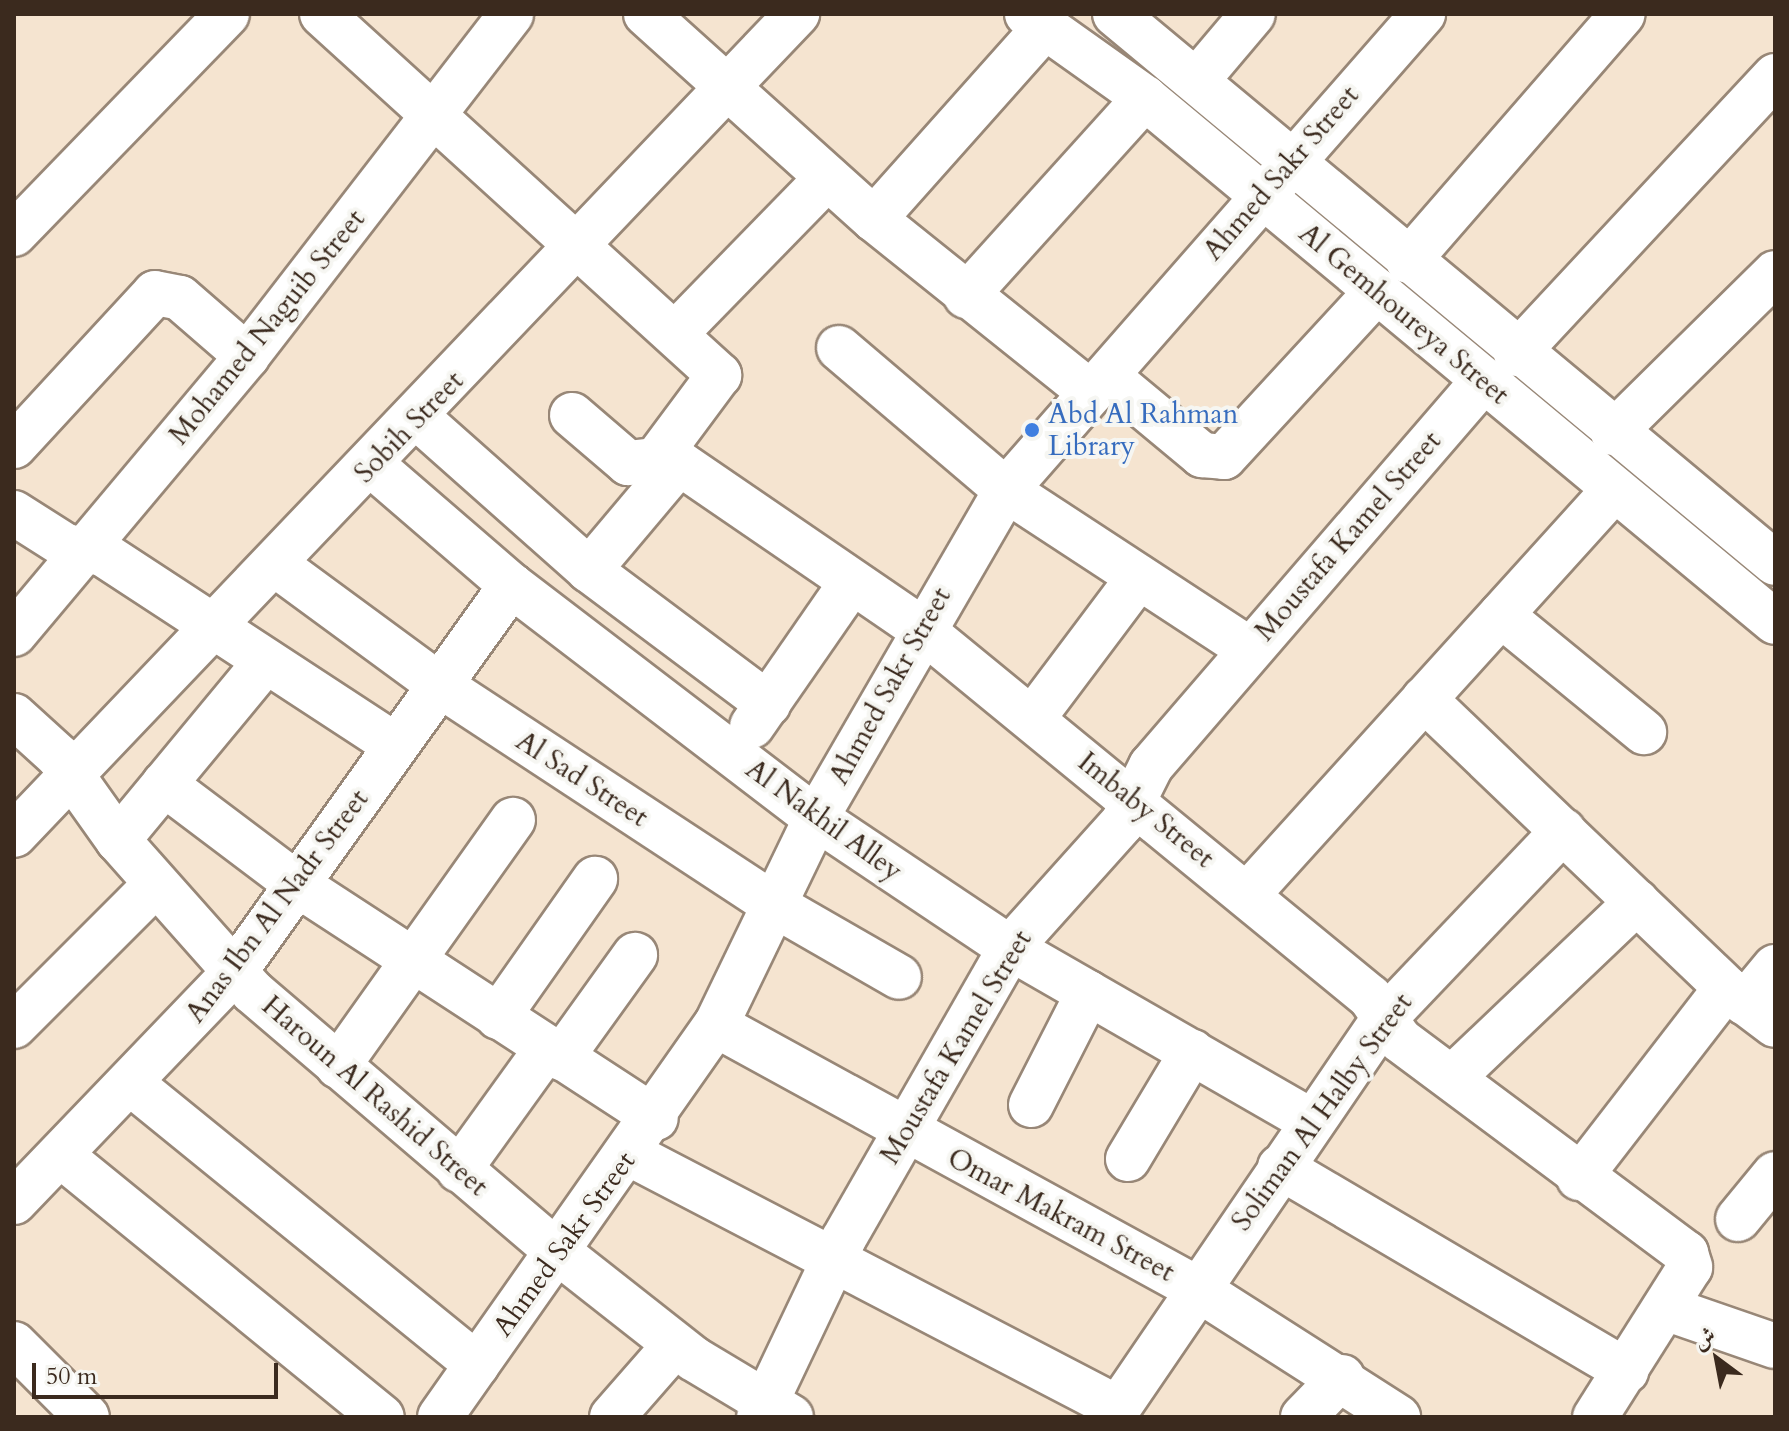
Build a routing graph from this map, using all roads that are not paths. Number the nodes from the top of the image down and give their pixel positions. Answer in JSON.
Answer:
{"nodes":[{"id":1,"x":227,"y":14,"type":"edge"},
{"id":2,"x":322,"y":14,"type":"edge"},
{"id":3,"x":511,"y":14,"type":"edge"},
{"id":4,"x":646,"y":14,"type":"edge"},
{"id":5,"x":797,"y":14,"type":"edge"},
{"id":6,"x":1115,"y":14,"type":"edge"},
{"id":7,"x":1253,"y":14,"type":"edge"},
{"id":8,"x":1423,"y":14,"type":"edge"},
{"id":9,"x":1623,"y":14,"type":"edge"},
{"id":10,"x":1036,"y":20,"type":"edge"},
{"id":11,"x":1775,"y":76,"type":"edge"},
{"id":12,"x":1198,"y":79,"type":"junction"},
{"id":13,"x":731,"y":89,"type":"junction"},
{"id":14,"x":1145,"y":98,"type":"junction"},
{"id":15,"x":437,"y":116,"type":"junction"},
{"id":16,"x":1289,"y":160,"type":"junction"},
{"id":17,"x":827,"y":178,"type":"junction"},
{"id":18,"x":1261,"y":194,"type":"junction"},
{"id":19,"x":874,"y":219,"type":"junction"},
{"id":20,"x":14,"y":234,"type":"edge"},
{"id":21,"x":581,"y":247,"type":"junction"},
{"id":22,"x":1408,"y":261,"type":"junction"},
{"id":23,"x":1775,"y":273,"type":"edge"},
{"id":24,"x":1377,"y":291,"type":"junction"},
{"id":25,"x":966,"y":296,"type":"junction"},
{"id":26,"x":675,"y":334,"type":"junction"},
{"id":27,"x":839,"y":348,"type":"dead end"},
{"id":28,"x":247,"y":356,"type":"junction"},
{"id":29,"x":1499,"y":368,"type":"junction"},
{"id":30,"x":1099,"y":385,"type":"junction"},
{"id":31,"x":572,"y":415,"type":"dead end"},
{"id":32,"x":418,"y":418,"type":"junction"},
{"id":33,"x":1613,"y":433,"type":"junction"},
{"id":34,"x":14,"y":446,"type":"edge"},
{"id":35,"x":668,"y":460,"type":"junction"},
{"id":36,"x":373,"y":466,"type":"junction"},
{"id":37,"x":1006,"y":490,"type":"junction"},
{"id":38,"x":1614,"y":490,"type":"junction"},
{"id":39,"x":14,"y":513,"type":"edge"},
{"id":40,"x":85,"y":550,"type":"junction"},
{"id":41,"x":1775,"y":563,"type":"edge"},
{"id":42,"x":276,"y":565,"type":"junction"},
{"id":43,"x":589,"y":570,"type":"junction"},
{"id":44,"x":1139,"y":577,"type":"junction"},
{"id":45,"x":851,"y":583,"type":"junction"},
{"id":46,"x":511,"y":585,"type":"junction"},
{"id":47,"x":1501,"y":615,"type":"junction"},
{"id":48,"x":1775,"y":622,"type":"edge"},
{"id":49,"x":215,"y":628,"type":"junction"},
{"id":50,"x":920,"y":628,"type":"junction"},
{"id":51,"x":14,"y":634,"type":"edge"},
{"id":52,"x":1249,"y":649,"type":"junction"},
{"id":53,"x":266,"y":661,"type":"junction"},
{"id":54,"x":441,"y":686,"type":"junction"},
{"id":55,"x":1424,"y":699,"type":"junction"},
{"id":56,"x":768,"y":704,"type":"junction"},
{"id":57,"x":14,"y":716,"type":"edge"},
{"id":58,"x":1033,"y":718,"type":"junction"},
{"id":59,"x":1644,"y":732,"type":"dead end"},
{"id":60,"x":396,"y":746,"type":"junction"},
{"id":61,"x":732,"y":754,"type":"junction"},
{"id":62,"x":70,"y":777,"type":"junction"},
{"id":63,"x":164,"y":784,"type":"junction"},
{"id":64,"x":1135,"y":800,"type":"junction"},
{"id":65,"x":816,"y":818,"type":"junction"},
{"id":66,"x":513,"y":820,"type":"dead end"},
{"id":67,"x":1563,"y":831,"type":"junction"},
{"id":68,"x":14,"y":835,"type":"edge"},
{"id":69,"x":118,"y":840,"type":"junction"},
{"id":70,"x":595,"y":879,"type":"dead end"},
{"id":71,"x":155,"y":885,"type":"junction"},
{"id":72,"x":298,"y":885,"type":"junction"},
{"id":73,"x":1248,"y":894,"type":"junction"},
{"id":74,"x":1637,"y":902,"type":"junction"},
{"id":75,"x":774,"y":905,"type":"junction"},
{"id":76,"x":1010,"y":948,"type":"junction"},
{"id":77,"x":635,"y":955,"type":"dead end"},
{"id":78,"x":413,"y":961,"type":"junction"},
{"id":79,"x":1775,"y":967,"type":"edge"},
{"id":80,"x":233,"y":974,"type":"junction"},
{"id":81,"x":899,"y":977,"type":"dead end"},
{"id":82,"x":1088,"y":993,"type":"junction"},
{"id":83,"x":1748,"y":1005,"type":"edge"},
{"id":84,"x":498,"y":1017,"type":"junction"},
{"id":85,"x":1384,"y":1019,"type":"junction"},
{"id":86,"x":716,"y":1025,"type":"junction"},
{"id":87,"x":14,"y":1026,"type":"edge"},
{"id":88,"x":1192,"y":1052,"type":"junction"},
{"id":89,"x":554,"y":1053,"type":"junction"},
{"id":90,"x":338,"y":1066,"type":"junction"},
{"id":91,"x":1453,"y":1077,"type":"junction"},
{"id":92,"x":134,"y":1086,"type":"junction"},
{"id":93,"x":1031,"y":1105,"type":"dead end"},
{"id":94,"x":656,"y":1118,"type":"junction"},
{"id":95,"x":1311,"y":1121,"type":"junction"},
{"id":96,"x":904,"y":1130,"type":"junction"},
{"id":97,"x":630,"y":1154,"type":"junction"},
{"id":98,"x":64,"y":1158,"type":"junction"},
{"id":99,"x":1128,"y":1159,"type":"dead end"},
{"id":100,"x":1280,"y":1167,"type":"junction"},
{"id":101,"x":459,"y":1170,"type":"junction"},
{"id":102,"x":1775,"y":1174,"type":"edge"},
{"id":103,"x":1579,"y":1178,"type":"junction"},
{"id":104,"x":16,"y":1195,"type":"edge"},
{"id":105,"x":1738,"y":1219,"type":"dead end"},
{"id":106,"x":553,"y":1248,"type":"junction"},
{"id":107,"x":834,"y":1257,"type":"junction"},
{"id":108,"x":1196,"y":1288,"type":"junction"},
{"id":109,"x":1665,"y":1308,"type":"junction"},
{"id":110,"x":14,"y":1344,"type":"edge"},
{"id":111,"x":675,"y":1345,"type":"junction"},
{"id":112,"x":1775,"y":1346,"type":"edge"},
{"id":113,"x":477,"y":1365,"type":"junction"},
{"id":114,"x":1626,"y":1371,"type":"junction"},
{"id":115,"x":1342,"y":1377,"type":"junction"},
{"id":116,"x":1115,"y":1412,"type":"edge"},
{"id":117,"x":773,"y":1413,"type":"edge"},
{"id":118,"x":87,"y":1417,"type":"edge"},
{"id":119,"x":382,"y":1417,"type":"edge"},
{"id":120,"x":440,"y":1417,"type":"edge"},
{"id":121,"x":612,"y":1417,"type":"edge"},
{"id":122,"x":1303,"y":1417,"type":"edge"},
{"id":123,"x":1398,"y":1417,"type":"edge"},
{"id":124,"x":1595,"y":1417,"type":"edge"}],
"edges":[{"from":1,"to":20,"type":"street"},
{"from":2,"to":15,"type":"street"},
{"from":3,"to":15,"type":"street","name":"Mohamed Naguib Street"},
{"from":4,"to":13,"type":"street"},
{"from":5,"to":13,"type":"street","name":"Sobih Street"},
{"from":6,"to":12,"type":"street","name":"Al Gemhoureya Street"},
{"from":7,"to":12,"type":"street"},
{"from":8,"to":16,"type":"street","name":"Ahmed Sakr Street"},
{"from":9,"to":22,"type":"street"},
{"from":10,"to":14,"type":"street","name":"Al Gemhoureya Street"},
{"from":10,"to":19,"type":"street"},
{"from":11,"to":29,"type":"street","name":"Moustafa Kamel Street"},
{"from":12,"to":16,"type":"street","name":"Al Gemhoureya Street"},
{"from":13,"to":17,"type":"street"},
{"from":13,"to":21,"type":"street","name":"Sobih Street"},
{"from":14,"to":18,"type":"street","name":"Al Gemhoureya Street"},
{"from":14,"to":25,"type":"street"},
{"from":15,"to":21,"type":"street"},
{"from":15,"to":28,"type":"street","name":"Mohamed Naguib Street"},
{"from":16,"to":18,"type":"street","name":"Ahmed Sakr Street"},
{"from":16,"to":22,"type":"street","name":"Al Gemhoureya Street"},
{"from":17,"to":19,"type":"street"},
{"from":17,"to":26,"type":"street"},
{"from":18,"to":24,"type":"street","name":"Al Gemhoureya Street"},
{"from":18,"to":30,"type":"street","name":"Ahmed Sakr Street"},
{"from":19,"to":25,"type":"street"},
{"from":21,"to":26,"type":"street"},
{"from":21,"to":32,"type":"street","name":"Sobih Street"},
{"from":22,"to":29,"type":"street","name":"Al Gemhoureya Street"},
{"from":23,"to":33,"type":"street"},
{"from":24,"to":29,"type":"street","name":"Al Gemhoureya Street"},
{"from":24,"to":30,"type":"street"},
{"from":25,"to":30,"type":"street"},
{"from":26,"to":35,"type":"street"},
{"from":27,"to":37,"type":"street"},
{"from":28,"to":34,"type":"street"},
{"from":28,"to":40,"type":"street","name":"Mohamed Naguib Street"},
{"from":29,"to":33,"type":"street","name":"Al Gemhoureya Street"},
{"from":29,"to":38,"type":"street","name":"Al Gemhoureya Street"},
{"from":29,"to":52,"type":"street","name":"Moustafa Kamel Street"},
{"from":30,"to":37,"type":"street","name":"Ahmed Sakr Street"},
{"from":31,"to":35,"type":"street"},
{"from":32,"to":36,"type":"street","name":"Sobih Street"},
{"from":32,"to":43,"type":"street"},
{"from":33,"to":41,"type":"street","name":"Al Gemhoureya Street"},
{"from":35,"to":43,"type":"street"},
{"from":35,"to":45,"type":"street","name":"Imbaby Street"},
{"from":36,"to":42,"type":"street","name":"Sobih Street"},
{"from":36,"to":46,"type":"street","name":"Al Nakhil Alley"},
{"from":37,"to":44,"type":"street"},
{"from":37,"to":50,"type":"street","name":"Ahmed Sakr Street"},
{"from":38,"to":47,"type":"street"},
{"from":38,"to":48,"type":"street","name":"Al Gemhoureya Street"},
{"from":39,"to":40,"type":"street"},
{"from":40,"to":49,"type":"street"},
{"from":40,"to":51,"type":"street","name":"Mohamed Naguib Street"},
{"from":42,"to":49,"type":"street","name":"Sobih Street"},
{"from":42,"to":54,"type":"street","name":"Al Sad Street"},
{"from":43,"to":56,"type":"street"},
{"from":44,"to":52,"type":"street"},
{"from":44,"to":58,"type":"street"},
{"from":45,"to":50,"type":"street","name":"Imbaby Street"},
{"from":45,"to":56,"type":"street"},
{"from":46,"to":54,"type":"street","name":"Anas Ibn Al Nadr Street"},
{"from":46,"to":61,"type":"street","name":"Al Nakhil Alley"},
{"from":47,"to":55,"type":"street"},
{"from":47,"to":59,"type":"street"},
{"from":49,"to":53,"type":"street"},
{"from":49,"to":62,"type":"street","name":"Sobih Street"},
{"from":50,"to":58,"type":"street","name":"Imbaby Street"},
{"from":50,"to":65,"type":"street","name":"Ahmed Sakr Street"},
{"from":52,"to":64,"type":"street","name":"Moustafa Kamel Street"},
{"from":53,"to":60,"type":"street"},
{"from":53,"to":63,"type":"street"},
{"from":54,"to":60,"type":"street","name":"Anas Ibn Al Nadr Street"},
{"from":54,"to":75,"type":"street","name":"Al Sad Street"},
{"from":55,"to":67,"type":"street"},
{"from":55,"to":73,"type":"street"},
{"from":56,"to":61,"type":"street"},
{"from":57,"to":62,"type":"street","name":"Haroun Al Rashid Street"},
{"from":58,"to":64,"type":"street","name":"Imbaby Street"},
{"from":60,"to":72,"type":"street","name":"Anas Ibn Al Nadr Street"},
{"from":61,"to":65,"type":"street","name":"Al Nakhil Alley"},
{"from":62,"to":68,"type":"street","name":"Sobih Street"},
{"from":62,"to":69,"type":"street","name":"Haroun Al Rashid Street"},
{"from":63,"to":69,"type":"street"},
{"from":63,"to":72,"type":"street"},
{"from":64,"to":73,"type":"street","name":"Imbaby Street"},
{"from":64,"to":76,"type":"street","name":"Moustafa Kamel Street"},
{"from":65,"to":75,"type":"street","name":"Ahmed Sakr Street"},
{"from":65,"to":76,"type":"street","name":"Al Nakhil Alley"},
{"from":66,"to":78,"type":"street"},
{"from":67,"to":74,"type":"street"},
{"from":67,"to":85,"type":"street","name":"Soliman Al Halby Street"},
{"from":69,"to":71,"type":"street","name":"Haroun Al Rashid Street"},
{"from":70,"to":84,"type":"street"},
{"from":71,"to":80,"type":"street","name":"Haroun Al Rashid Street"},
{"from":71,"to":87,"type":"street"},
{"from":72,"to":78,"type":"street"},
{"from":72,"to":80,"type":"street","name":"Anas Ibn Al Nadr Street"},
{"from":73,"to":85,"type":"street","name":"Imbaby Street"},
{"from":74,"to":83,"type":"street"},
{"from":74,"to":91,"type":"street"},
{"from":75,"to":81,"type":"street","name":"Al Sad Street"},
{"from":75,"to":86,"type":"street","name":"Ahmed Sakr Street"},
{"from":76,"to":82,"type":"street","name":"Al Nakhil Alley"},
{"from":76,"to":96,"type":"street","name":"Moustafa Kamel Street"},
{"from":77,"to":89,"type":"street"},
{"from":78,"to":84,"type":"street"},
{"from":78,"to":90,"type":"street"},
{"from":79,"to":83,"type":"street"},
{"from":80,"to":90,"type":"street","name":"Haroun Al Rashid Street"},
{"from":80,"to":92,"type":"street","name":"Anas Ibn Al Nadr Street"},
{"from":82,"to":88,"type":"street","name":"Al Nakhil Alley"},
{"from":82,"to":93,"type":"street"},
{"from":83,"to":103,"type":"street"},
{"from":84,"to":89,"type":"street"},
{"from":85,"to":91,"type":"street","name":"Imbaby Street"},
{"from":85,"to":95,"type":"street","name":"Soliman Al Halby Street"},
{"from":86,"to":94,"type":"street","name":"Ahmed Sakr Street"},
{"from":86,"to":96,"type":"street","name":"Omar Makram Street"},
{"from":88,"to":95,"type":"street","name":"Al Nakhil Alley"},
{"from":88,"to":99,"type":"street"},
{"from":89,"to":94,"type":"street"},
{"from":89,"to":101,"type":"street"},
{"from":90,"to":101,"type":"street","name":"Haroun Al Rashid Street"},
{"from":91,"to":103,"type":"street","name":"Imbaby Street"},
{"from":92,"to":98,"type":"street","name":"Anas Ibn Al Nadr Street"},
{"from":92,"to":113,"type":"street"},
{"from":94,"to":97,"type":"street","name":"Ahmed Sakr Street"},
{"from":95,"to":100,"type":"street","name":"Soliman Al Halby Street"},
{"from":96,"to":107,"type":"street","name":"Moustafa Kamel Street"},
{"from":96,"to":108,"type":"street","name":"Omar Makram Street"},
{"from":97,"to":106,"type":"street","name":"Ahmed Sakr Street"},
{"from":97,"to":107,"type":"street"},
{"from":98,"to":104,"type":"street","name":"Anas Ibn Al Nadr Street"},
{"from":98,"to":119,"type":"street"},
{"from":100,"to":108,"type":"street","name":"Soliman Al Halby Street"},
{"from":100,"to":114,"type":"street"},
{"from":101,"to":106,"type":"street","name":"Haroun Al Rashid Street"},
{"from":102,"to":105,"type":"street"},
{"from":103,"to":109,"type":"street","name":"Imbaby Street"},
{"from":106,"to":111,"type":"street","name":"Haroun Al Rashid Street"},
{"from":106,"to":113,"type":"street","name":"Ahmed Sakr Street"},
{"from":107,"to":116,"type":"street"},
{"from":107,"to":117,"type":"street","name":"Moustafa Kamel Street"},
{"from":108,"to":115,"type":"street","name":"Omar Makram Street"},
{"from":108,"to":116,"type":"street","name":"Soliman Al Halby Street"},
{"from":109,"to":112,"type":"street"},
{"from":109,"to":114,"type":"street"},
{"from":110,"to":118,"type":"street"},
{"from":111,"to":117,"type":"street","name":"Haroun Al Rashid Street"},
{"from":111,"to":121,"type":"street"},
{"from":113,"to":120,"type":"street","name":"Ahmed Sakr Street"},
{"from":114,"to":124,"type":"street"},
{"from":115,"to":122,"type":"street"},
{"from":115,"to":123,"type":"street","name":"Omar Makram Street"}]}
